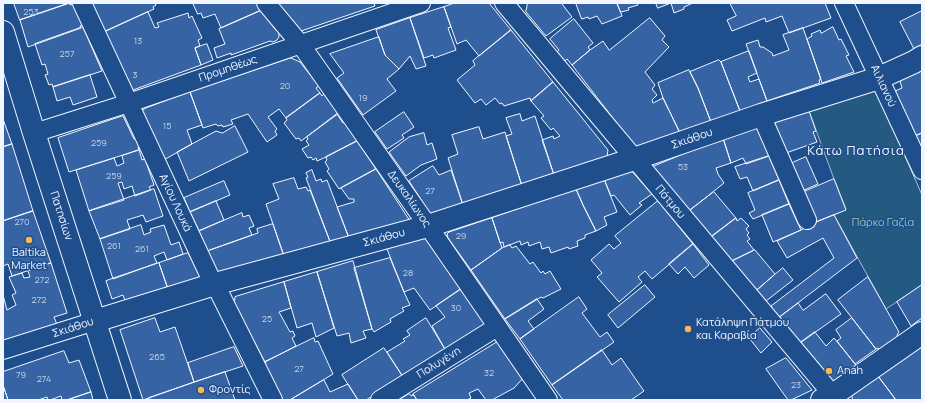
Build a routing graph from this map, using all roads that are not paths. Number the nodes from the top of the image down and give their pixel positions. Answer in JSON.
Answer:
{"nodes":[{"id":1,"x":82,"y":3,"type":"edge"},
{"id":2,"x":266,"y":3,"type":"edge"},
{"id":3,"x":422,"y":3,"type":"edge"},
{"id":4,"x":504,"y":3,"type":"edge"},
{"id":5,"x":844,"y":3,"type":"edge"},
{"id":6,"x":3,"y":32,"type":"edge"},
{"id":7,"x":301,"y":45,"type":"junction"},
{"id":8,"x":922,"y":57,"type":"edge"},
{"id":9,"x":10,"y":76,"type":"edge"},
{"id":10,"x":879,"y":78,"type":"junction"},
{"id":11,"x":129,"y":103,"type":"junction"},
{"id":12,"x":761,"y":115,"type":"junction"},
{"id":13,"x":34,"y":133,"type":"junction"},
{"id":14,"x":634,"y":159,"type":"junction"},
{"id":15,"x":922,"y":170,"type":"edge"},
{"id":16,"x":807,"y":220,"type":"dead end"},
{"id":17,"x":428,"y":226,"type":"junction"},
{"id":18,"x":215,"y":284,"type":"junction"},
{"id":19,"x":95,"y":321,"type":"junction"},
{"id":20,"x":497,"y":327,"type":"junction"},
{"id":21,"x":922,"y":333,"type":"edge"},
{"id":22,"x":3,"y":350,"type":"edge"},
{"id":23,"x":830,"y":398,"type":"edge"},
{"id":24,"x":120,"y":400,"type":"edge"},
{"id":25,"x":273,"y":400,"type":"edge"},
{"id":26,"x":380,"y":400,"type":"edge"},
{"id":27,"x":548,"y":400,"type":"edge"}],
"edges":[{"from":1,"to":11,"type":"street","name":"Αγίου Λουκά"},
{"from":2,"to":7,"type":"street","name":"Δευκαλίωνος"},
{"from":3,"to":7,"type":"street","name":"Προμηθέως"},
{"from":4,"to":14,"type":"street","name":"Πάτμου"},
{"from":5,"to":10,"type":"street","name":"Αιλιανού"},
{"from":6,"to":9,"type":"street","name":"Πατησίων"},
{"from":7,"to":11,"type":"street","name":"Προμηθέως"},
{"from":7,"to":17,"type":"street","name":"Δευκαλίωνος"},
{"from":8,"to":10,"type":"street","name":"Σκιάθου"},
{"from":9,"to":13,"type":"street","name":"Πατησίων"},
{"from":10,"to":12,"type":"street","name":"Σκιάθου"},
{"from":10,"to":15,"type":"street","name":"Αιλιανού"},
{"from":11,"to":13,"type":"street","name":"Προμηθέως"},
{"from":11,"to":18,"type":"street","name":"Αγίου Λουκά"},
{"from":12,"to":14,"type":"street","name":"Σκιάθου"},
{"from":12,"to":16,"type":"street"},
{"from":13,"to":19,"type":"street","name":"Πατησίων"},
{"from":14,"to":17,"type":"street","name":"Σκιάθου"},
{"from":14,"to":23,"type":"street","name":"Πάτμου"},
{"from":17,"to":18,"type":"street","name":"Σκιάθου"},
{"from":17,"to":20,"type":"street","name":"Δευκαλίωνος"},
{"from":18,"to":19,"type":"street","name":"Σκιάθου"},
{"from":18,"to":25,"type":"street","name":"Αγίου Λουκά"},
{"from":19,"to":22,"type":"street","name":"Σκιάθου"},
{"from":19,"to":24,"type":"street","name":"Πατησίων"},
{"from":20,"to":26,"type":"street","name":"Πολυγένη"},
{"from":20,"to":27,"type":"street","name":"Δευκαλίωνος"},
{"from":21,"to":23,"type":"street"}]}
